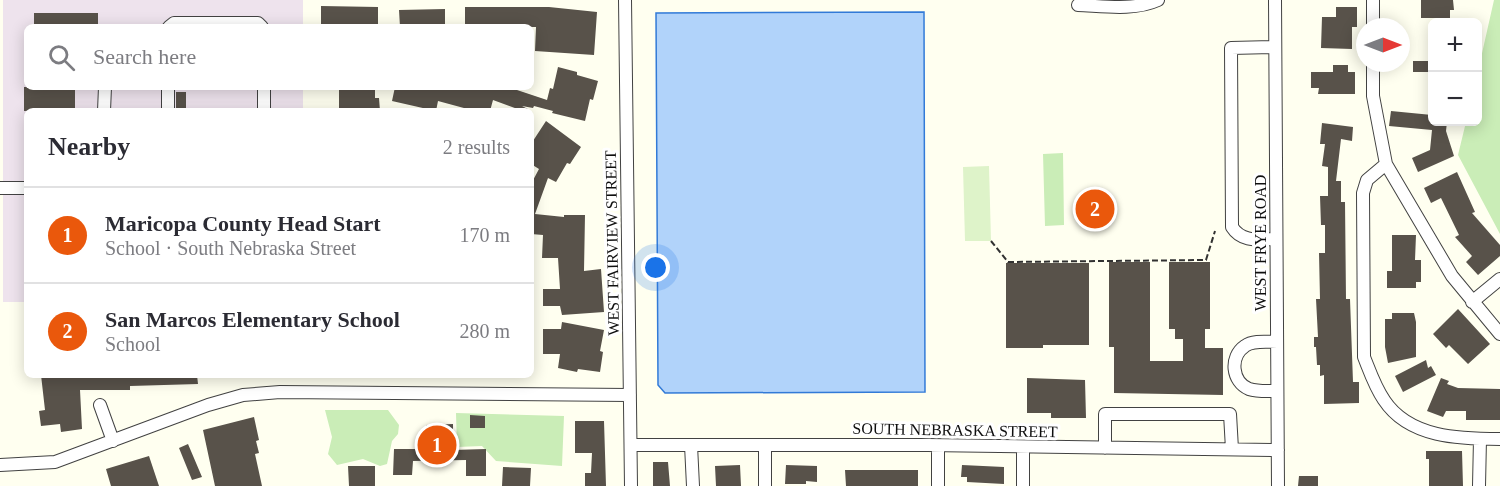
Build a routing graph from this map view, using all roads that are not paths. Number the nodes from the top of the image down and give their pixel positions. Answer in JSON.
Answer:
{"nodes":[{"id":1,"x":625,"y":0,"type":"edge"},
{"id":2,"x":1158,"y":0,"type":"edge"},
{"id":3,"x":1275,"y":0,"type":"edge"},
{"id":4,"x":1373,"y":0,"type":"edge"},
{"id":5,"x":1078,"y":5,"type":"dead end"},
{"id":6,"x":1373,"y":18,"type":"edge"},
{"id":7,"x":173,"y":24,"type":"edge"},
{"id":8,"x":259,"y":24,"type":"edge"},
{"id":9,"x":1275,"y":47,"type":"junction"},
{"id":10,"x":1373,"y":72,"type":"edge"},
{"id":11,"x":105,"y":90,"type":"edge"},
{"id":12,"x":168,"y":90,"type":"edge"},
{"id":13,"x":264,"y":90,"type":"edge"},
{"id":14,"x":104,"y":108,"type":"edge"},
{"id":15,"x":168,"y":108,"type":"edge"},
{"id":16,"x":264,"y":108,"type":"edge"},
{"id":17,"x":1386,"y":164,"type":"junction"},
{"id":18,"x":0,"y":188,"type":"edge"},
{"id":19,"x":24,"y":188,"type":"edge"},
{"id":20,"x":1276,"y":239,"type":"junction"},
{"id":21,"x":1500,"y":279,"type":"edge"},
{"id":22,"x":1472,"y":302,"type":"junction"},
{"id":23,"x":1500,"y":334,"type":"edge"},
{"id":24,"x":1277,"y":342,"type":"junction"},
{"id":25,"x":1277,"y":391,"type":"junction"},
{"id":26,"x":630,"y":395,"type":"junction"},
{"id":27,"x":100,"y":405,"type":"dead end"},
{"id":28,"x":1480,"y":439,"type":"junction"},
{"id":29,"x":1500,"y":439,"type":"edge"},
{"id":30,"x":113,"y":441,"type":"junction"},
{"id":31,"x":631,"y":445,"type":"junction"},
{"id":32,"x":691,"y":445,"type":"junction"},
{"id":33,"x":765,"y":445,"type":"junction"},
{"id":34,"x":938,"y":446,"type":"junction"},
{"id":35,"x":1023,"y":447,"type":"junction"},
{"id":36,"x":1105,"y":448,"type":"junction"},
{"id":37,"x":1232,"y":449,"type":"junction"},
{"id":38,"x":1278,"y":450,"type":"junction"},
{"id":39,"x":0,"y":465,"type":"edge"},
{"id":40,"x":631,"y":486,"type":"edge"},
{"id":41,"x":693,"y":486,"type":"edge"},
{"id":42,"x":765,"y":486,"type":"edge"},
{"id":43,"x":938,"y":486,"type":"edge"},
{"id":44,"x":1023,"y":486,"type":"edge"},
{"id":45,"x":1278,"y":486,"type":"edge"},
{"id":46,"x":1479,"y":486,"type":"edge"}],
"edges":[{"from":1,"to":26,"type":"street","name":"WEST FAIRVIEW STREET"},
{"from":2,"to":5,"type":"street"},
{"from":3,"to":9,"type":"street","name":"WEST FRYE ROAD"},
{"from":4,"to":6,"type":"street"},
{"from":7,"to":8,"type":"street"},
{"from":9,"to":20,"type":"street","name":"WEST FRYE ROAD"},
{"from":9,"to":20,"type":"street"},
{"from":10,"to":17,"type":"street"},
{"from":11,"to":14,"type":"street"},
{"from":12,"to":15,"type":"street"},
{"from":13,"to":16,"type":"street"},
{"from":17,"to":22,"type":"street"},
{"from":17,"to":28,"type":"street"},
{"from":18,"to":19,"type":"street"},
{"from":20,"to":24,"type":"street","name":"WEST FRYE ROAD"},
{"from":21,"to":22,"type":"street"},
{"from":22,"to":23,"type":"street"},
{"from":24,"to":25,"type":"street","name":"WEST FRYE ROAD"},
{"from":24,"to":25,"type":"street"},
{"from":25,"to":38,"type":"street","name":"WEST FRYE ROAD"},
{"from":26,"to":30,"type":"street"},
{"from":26,"to":31,"type":"street","name":"WEST FAIRVIEW STREET"},
{"from":27,"to":30,"type":"street"},
{"from":28,"to":29,"type":"street"},
{"from":28,"to":46,"type":"street"},
{"from":30,"to":39,"type":"street"},
{"from":31,"to":32,"type":"street","name":"SOUTH NEBRASKA STREET"},
{"from":31,"to":40,"type":"street","name":"WEST FAIRVIEW STREET"},
{"from":32,"to":33,"type":"street","name":"SOUTH NEBRASKA STREET"},
{"from":32,"to":41,"type":"street"},
{"from":33,"to":34,"type":"street","name":"SOUTH NEBRASKA STREET"},
{"from":33,"to":42,"type":"street"},
{"from":34,"to":35,"type":"street","name":"SOUTH NEBRASKA STREET"},
{"from":34,"to":43,"type":"street"},
{"from":35,"to":36,"type":"street","name":"SOUTH NEBRASKA STREET"},
{"from":35,"to":44,"type":"street"},
{"from":36,"to":37,"type":"street","name":"SOUTH NEBRASKA STREET"},
{"from":36,"to":37,"type":"street"},
{"from":37,"to":38,"type":"street","name":"SOUTH NEBRASKA STREET"},
{"from":38,"to":45,"type":"street","name":"WEST FRYE ROAD"}]}
